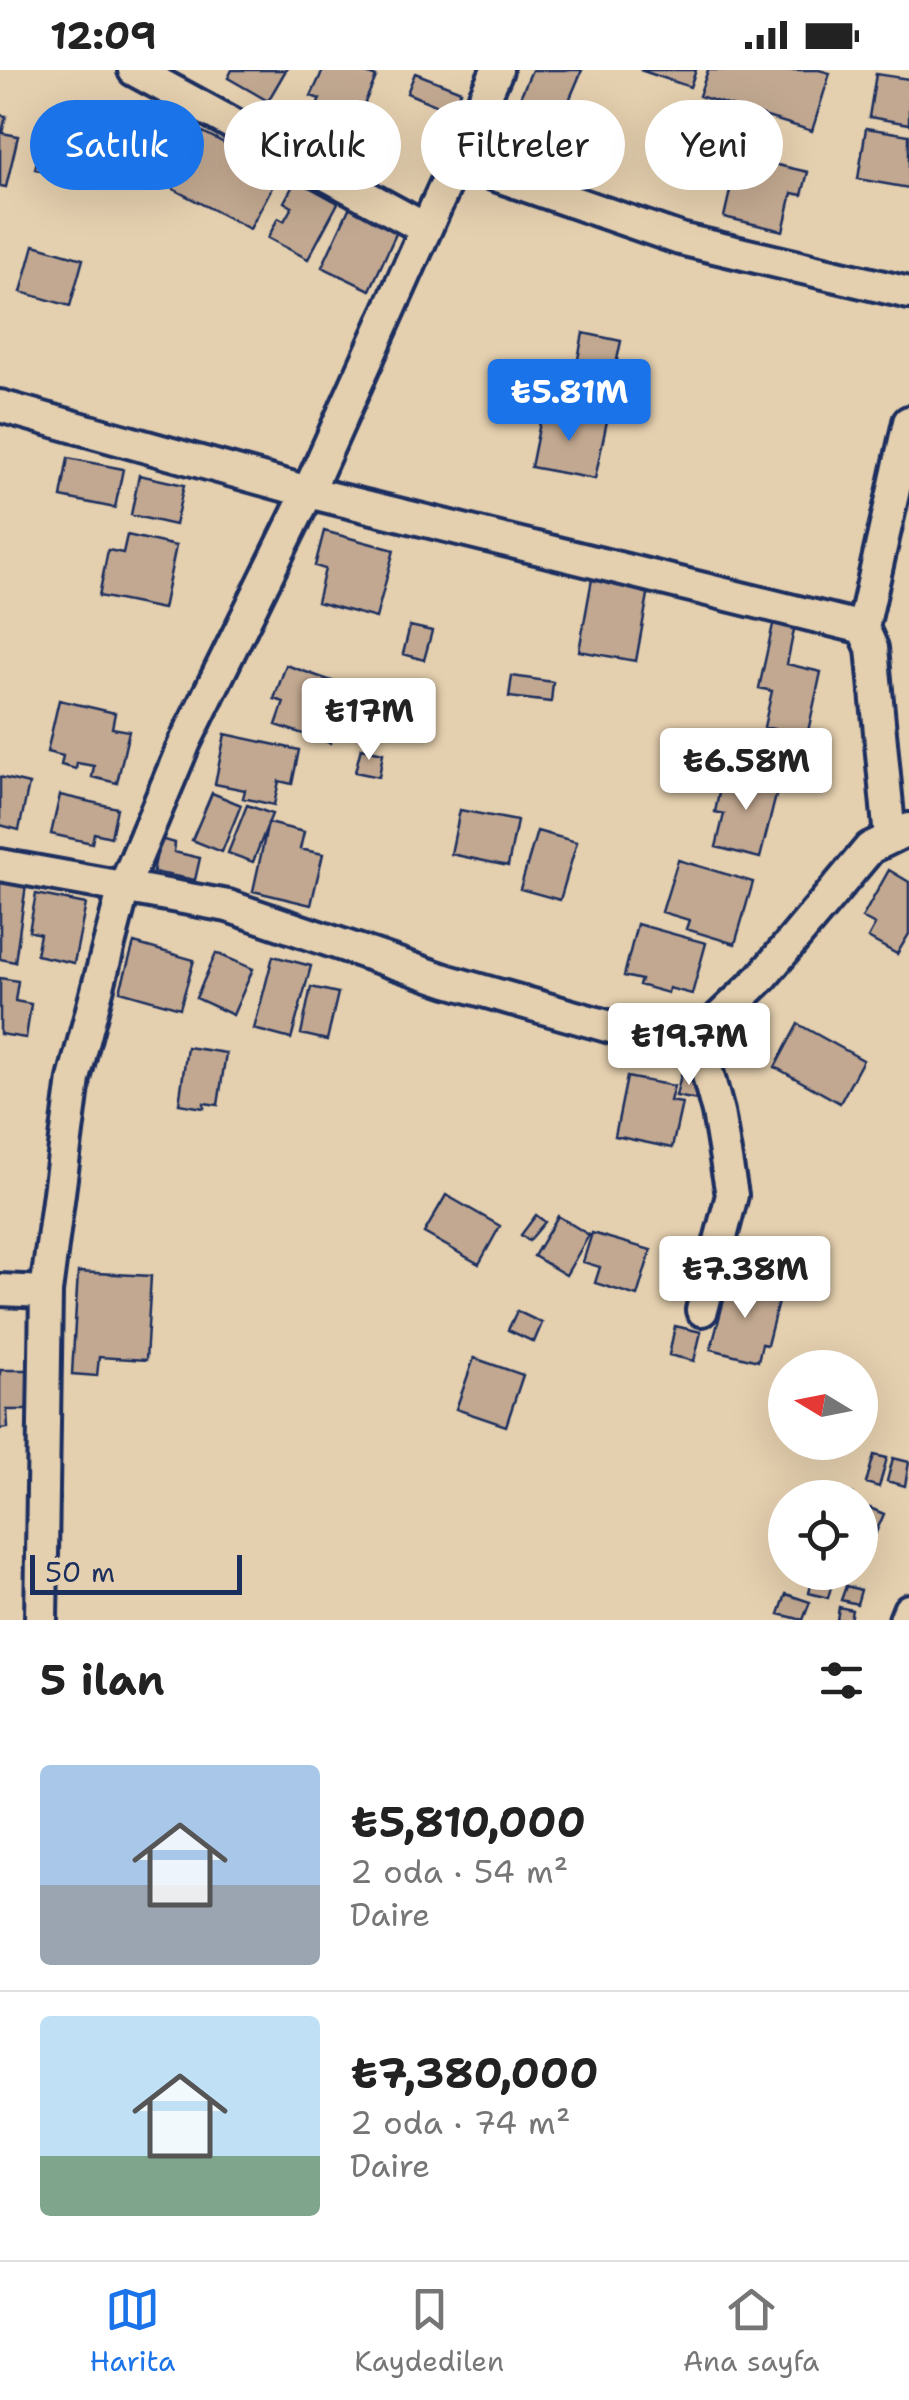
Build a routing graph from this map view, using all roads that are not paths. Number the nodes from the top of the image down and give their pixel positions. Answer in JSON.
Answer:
{"nodes":[{"id":1,"x":134,"y":70,"type":"edge"},
{"id":2,"x":497,"y":70,"type":"edge"},
{"id":3,"x":483,"y":100,"type":"edge"},
{"id":4,"x":442,"y":190,"type":"edge"},
{"id":5,"x":539,"y":190,"type":"edge"},
{"id":6,"x":424,"y":228,"type":"junction"},
{"id":7,"x":909,"y":292,"type":"edge"},
{"id":8,"x":0,"y":406,"type":"edge"},
{"id":9,"x":909,"y":422,"type":"edge"},
{"id":10,"x":308,"y":492,"type":"junction"},
{"id":11,"x":863,"y":628,"type":"junction"},
{"id":12,"x":900,"y":833,"type":"edge"},
{"id":13,"x":0,"y":865,"type":"edge"},
{"id":14,"x":124,"y":887,"type":"junction"},
{"id":15,"x":698,"y":1038,"type":"junction"},
{"id":16,"x":0,"y":1290,"type":"edge"},
{"id":17,"x":46,"y":1292,"type":"junction"},
{"id":18,"x":702,"y":1310,"type":"dead end"},
{"id":19,"x":909,"y":1610,"type":"edge"},
{"id":20,"x":41,"y":1620,"type":"edge"},
{"id":21,"x":905,"y":1620,"type":"edge"}],
"edges":[{"from":1,"to":6,"type":"street"},
{"from":2,"to":3,"type":"street"},
{"from":4,"to":6,"type":"street"},
{"from":5,"to":7,"type":"street"},
{"from":6,"to":10,"type":"street"},
{"from":8,"to":10,"type":"street"},
{"from":9,"to":11,"type":"street"},
{"from":10,"to":11,"type":"street"},
{"from":10,"to":14,"type":"street"},
{"from":11,"to":12,"type":"street"},
{"from":12,"to":15,"type":"street"},
{"from":13,"to":14,"type":"street"},
{"from":14,"to":15,"type":"street"},
{"from":14,"to":17,"type":"street"},
{"from":15,"to":18,"type":"street"},
{"from":16,"to":17,"type":"street"},
{"from":17,"to":20,"type":"street"},
{"from":19,"to":21,"type":"street"}]}
